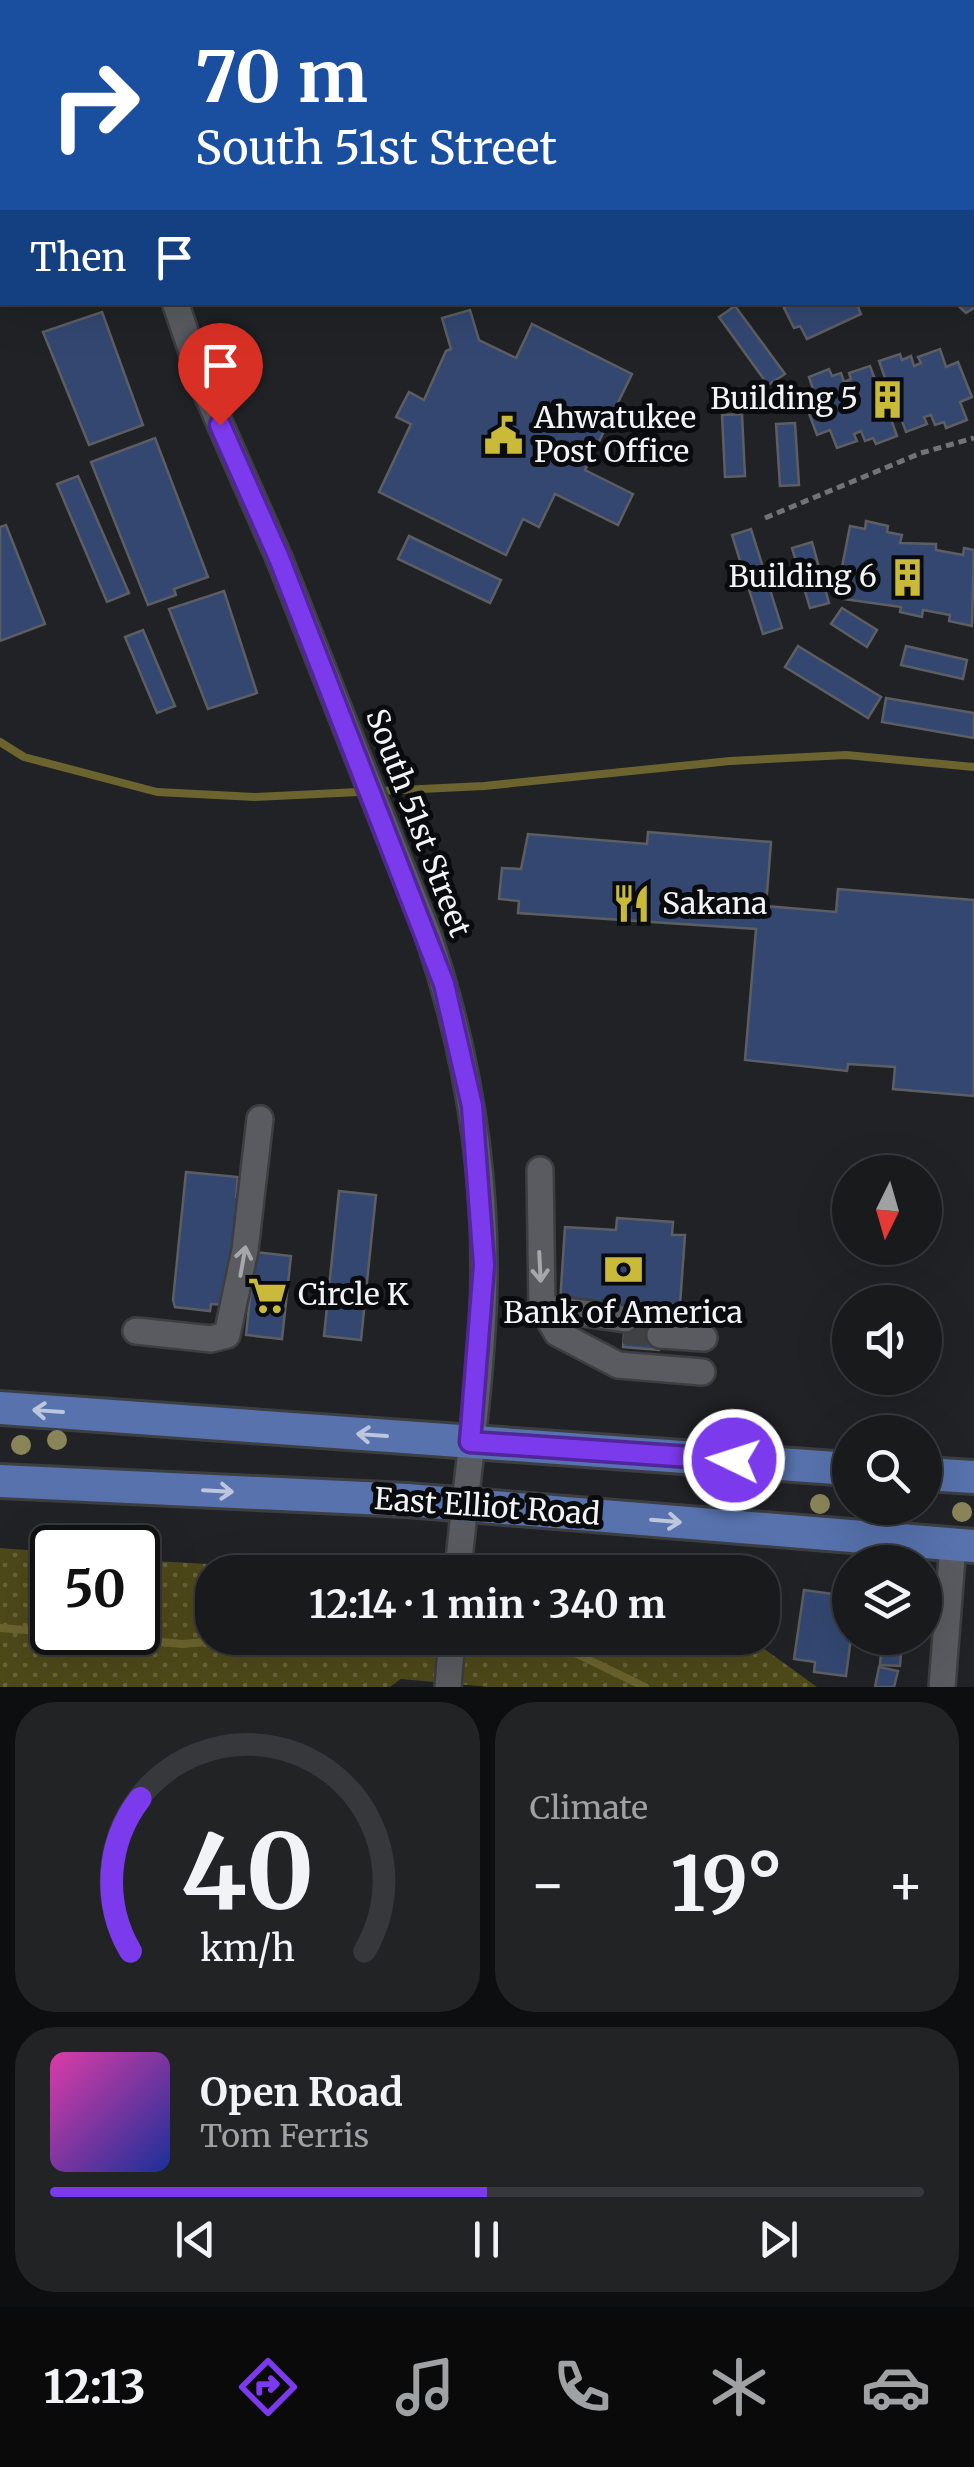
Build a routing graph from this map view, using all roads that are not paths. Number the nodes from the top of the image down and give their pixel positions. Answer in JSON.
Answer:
{"nodes":[{"id":1,"x":177,"y":305,"type":"edge"},
{"id":2,"x":260,"y":1118,"type":"dead end"},
{"id":3,"x":540,"y":1170,"type":"dead end"},
{"id":4,"x":544,"y":1309,"type":"junction"},
{"id":5,"x":625,"y":1325,"type":"tunnel mouth"},
{"id":6,"x":661,"y":1328,"type":"tunnel mouth"},
{"id":7,"x":136,"y":1331,"type":"dead end"},
{"id":8,"x":0,"y":1408,"type":"edge"},
{"id":9,"x":470,"y":1442,"type":"junction"},
{"id":10,"x":832,"y":1467,"type":"edge"},
{"id":11,"x":942,"y":1475,"type":"edge"},
{"id":12,"x":974,"y":1478,"type":"edge"},
{"id":13,"x":0,"y":1482,"type":"edge"},
{"id":14,"x":464,"y":1505,"type":"junction"},
{"id":15,"x":964,"y":1545,"type":"edge"},
{"id":16,"x":460,"y":1555,"type":"edge"},
{"id":17,"x":451,"y":1655,"type":"edge"},
{"id":18,"x":448,"y":1687,"type":"edge"},
{"id":19,"x":942,"y":1687,"type":"edge"}],
"edges":[{"from":1,"to":9,"type":"street","name":"South 51st Street"},
{"from":7,"to":2,"type":"street","one_way":true},
{"from":3,"to":4,"type":"street","one_way":true},
{"from":4,"to":5,"type":"street"},
{"from":4,"to":6,"type":"street"},
{"from":9,"to":8,"type":"main road","one_way":true},
{"from":9,"to":10,"type":"main road"},
{"from":9,"to":14,"type":"street","name":"South 51st Street"},
{"from":11,"to":12,"type":"main road"},
{"from":13,"to":14,"type":"main road","name":"East Elliot Road","one_way":true},
{"from":14,"to":15,"type":"main road","name":"East Elliot Road","one_way":true},
{"from":14,"to":16,"type":"street","name":"South 51st Street"},
{"from":15,"to":19,"type":"street"},
{"from":17,"to":18,"type":"street"}]}
